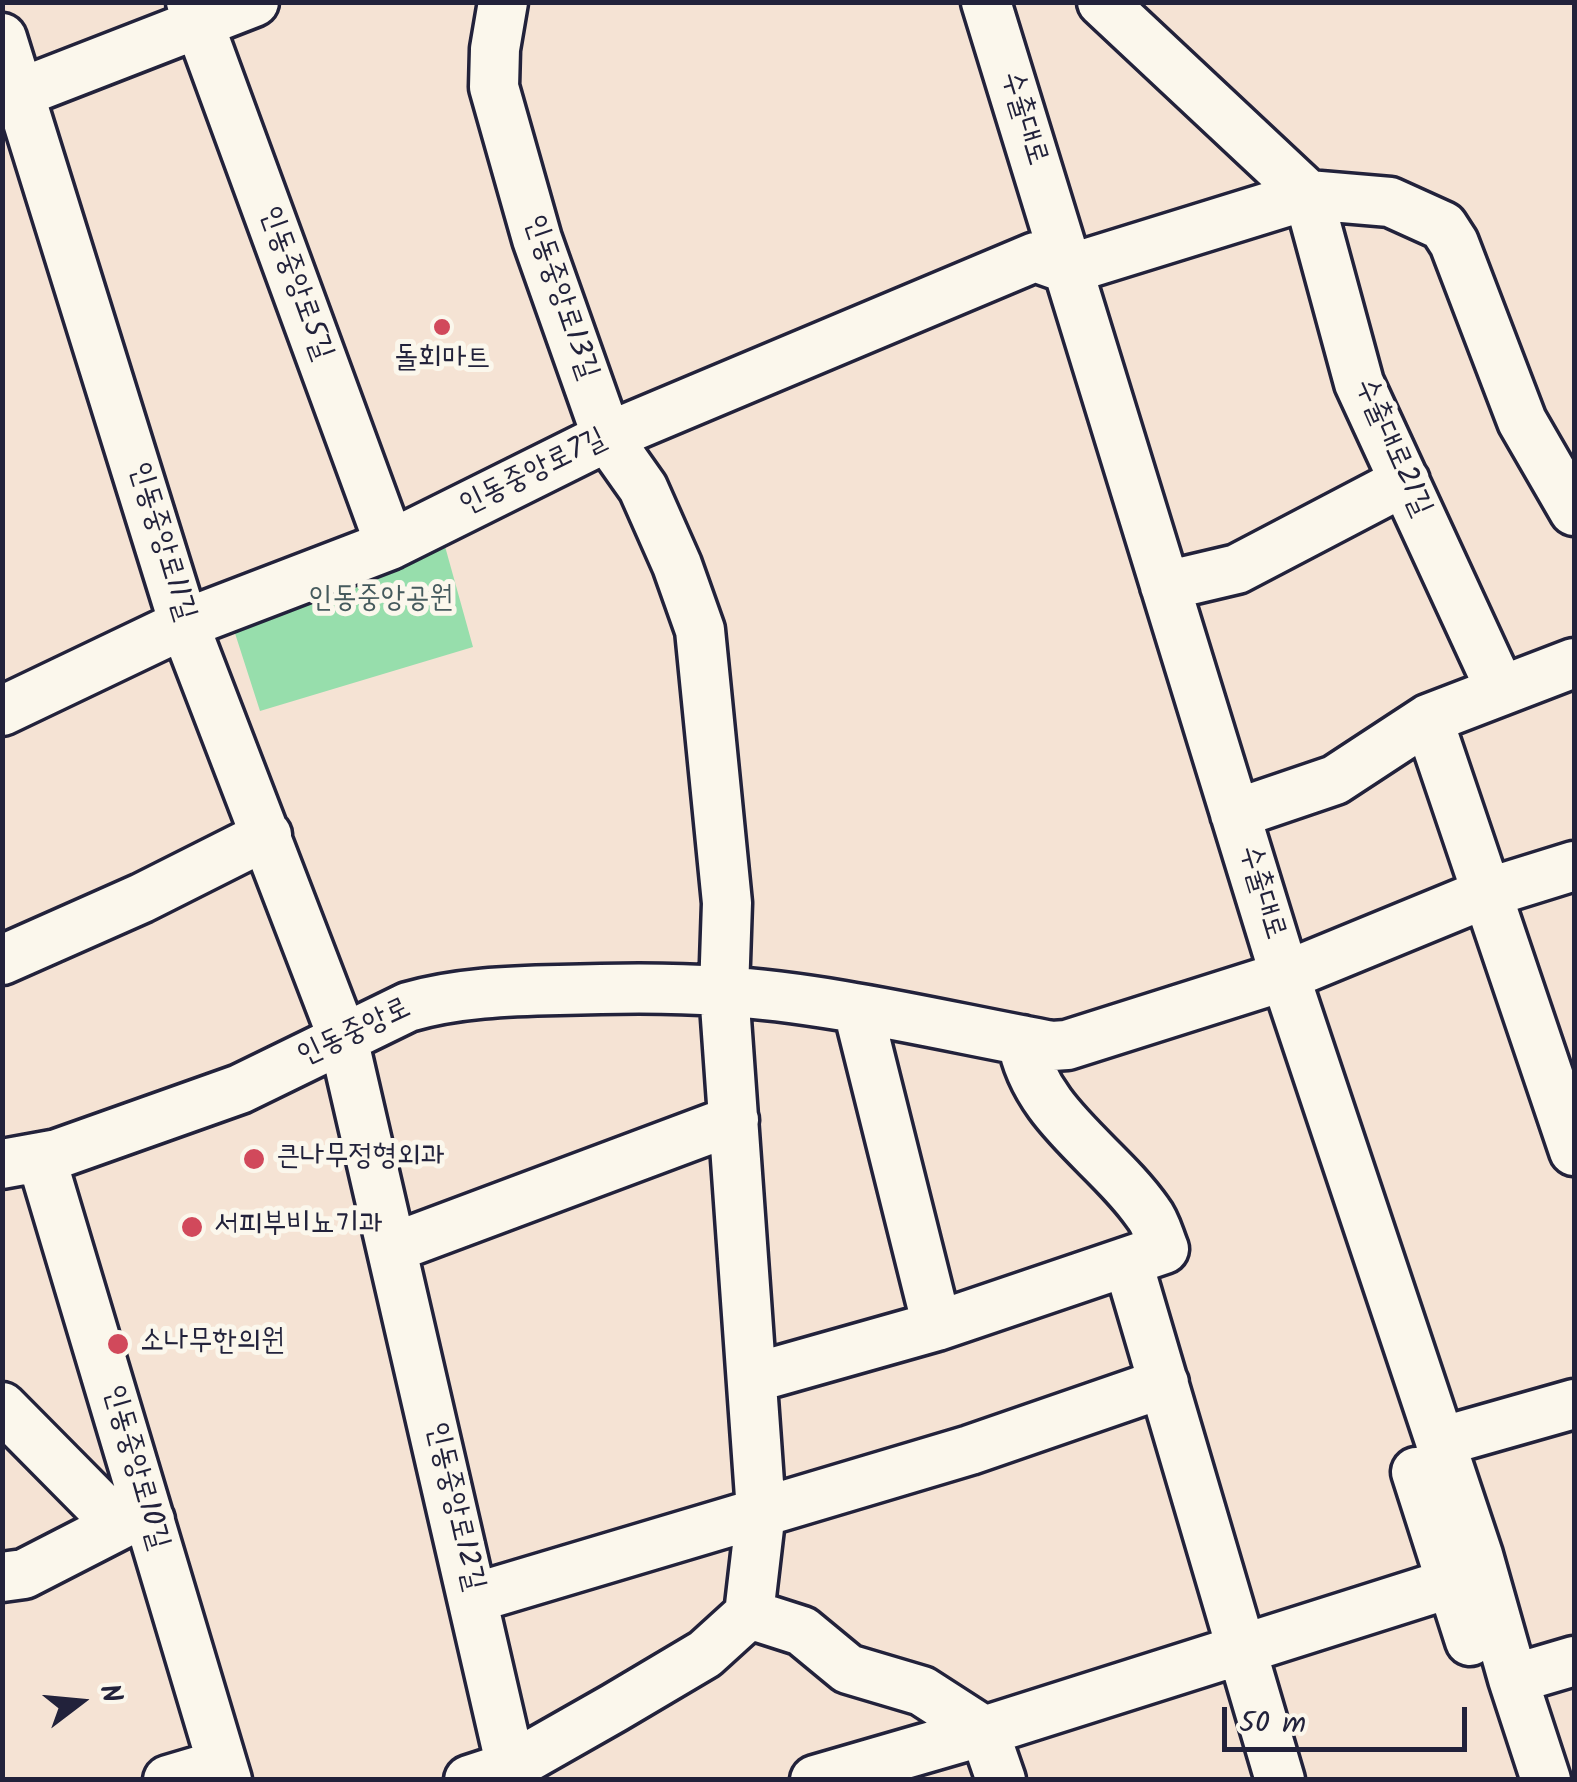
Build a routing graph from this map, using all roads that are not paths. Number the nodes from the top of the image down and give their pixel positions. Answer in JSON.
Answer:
{"nodes":[{"id":1,"x":254,"y":2,"type":"edge"},
{"id":2,"x":503,"y":2,"type":"edge"},
{"id":3,"x":959,"y":2,"type":"edge"},
{"id":4,"x":986,"y":2,"type":"edge"},
{"id":5,"x":1102,"y":2,"type":"edge"},
{"id":6,"x":194,"y":13,"type":"edge"},
{"id":7,"x":2,"y":38,"type":"edge"},
{"id":8,"x":12,"y":97,"type":"edge"},
{"id":9,"x":1308,"y":195,"type":"junction"},
{"id":10,"x":1052,"y":263,"type":"junction"},
{"id":11,"x":606,"y":437,"type":"junction"},
{"id":12,"x":1405,"y":481,"type":"junction"},
{"id":13,"x":1574,"y":511,"type":"edge"},
{"id":14,"x":390,"y":545,"type":"junction"},
{"id":15,"x":1165,"y":586,"type":"junction"},
{"id":16,"x":184,"y":624,"type":"junction"},
{"id":17,"x":1574,"y":663,"type":"edge"},
{"id":18,"x":1501,"y":692,"type":"junction"},
{"id":19,"x":2,"y":712,"type":"edge"},
{"id":20,"x":1428,"y":719,"type":"junction"},
{"id":21,"x":1236,"y":814,"type":"junction"},
{"id":22,"x":267,"y":835,"type":"junction"},
{"id":23,"x":1574,"y":866,"type":"edge"},
{"id":24,"x":1487,"y":893,"type":"junction"},
{"id":25,"x":2,"y":960,"type":"edge"},
{"id":26,"x":1272,"y":980,"type":"junction"},
{"id":27,"x":724,"y":991,"type":"junction"},
{"id":28,"x":858,"y":1010,"type":"junction"},
{"id":29,"x":343,"y":1038,"type":"junction"},
{"id":30,"x":1022,"y":1040,"type":"junction"},
{"id":31,"x":734,"y":1120,"type":"junction"},
{"id":32,"x":1574,"y":1152,"type":"edge"},
{"id":33,"x":22,"y":1160,"type":"edge"},
{"id":34,"x":392,"y":1248,"type":"junction"},
{"id":35,"x":1128,"y":1263,"type":"junction"},
{"id":36,"x":937,"y":1326,"type":"junction"},
{"id":37,"x":752,"y":1378,"type":"junction"},
{"id":38,"x":1164,"y":1383,"type":"junction"},
{"id":39,"x":1574,"y":1404,"type":"edge"},
{"id":40,"x":2,"y":1407,"type":"edge"},
{"id":41,"x":1440,"y":1442,"type":"junction"},
{"id":42,"x":761,"y":1512,"type":"junction"},
{"id":43,"x":142,"y":1519,"type":"junction"},
{"id":44,"x":2,"y":1578,"type":"edge"},
{"id":45,"x":1452,"y":1583,"type":"junction"},
{"id":46,"x":474,"y":1598,"type":"junction"},
{"id":47,"x":749,"y":1614,"type":"junction"},
{"id":48,"x":1242,"y":1650,"type":"junction"},
{"id":49,"x":1574,"y":1661,"type":"edge"},
{"id":50,"x":1513,"y":1679,"type":"junction"},
{"id":51,"x":984,"y":1730,"type":"junction"},
{"id":52,"x":1544,"y":1766,"type":"edge"},
{"id":53,"x":224,"y":1772,"type":"edge"},
{"id":54,"x":499,"y":1775,"type":"edge"},
{"id":55,"x":168,"y":1780,"type":"edge"},
{"id":56,"x":816,"y":1780,"type":"edge"},
{"id":57,"x":1001,"y":1780,"type":"edge"},
{"id":58,"x":1280,"y":1780,"type":"edge"}],
"edges":[{"from":1,"to":6,"type":"street"},
{"from":2,"to":11,"type":"street","name":"인동중앙로13길"},
{"from":3,"to":10,"type":"street","name":"수출대로"},
{"from":4,"to":10,"type":"street","name":"수출대로"},
{"from":5,"to":9,"type":"street"},
{"from":6,"to":8,"type":"street"},
{"from":6,"to":14,"type":"street","name":"인동중앙로5길"},
{"from":7,"to":8,"type":"street","name":"인동중앙로11길"},
{"from":8,"to":16,"type":"street","name":"인동중앙로11길"},
{"from":9,"to":10,"type":"street"},
{"from":9,"to":12,"type":"street","name":"수출대로21길"},
{"from":9,"to":13,"type":"street"},
{"from":10,"to":11,"type":"street","name":"인동중앙로7길"},
{"from":10,"to":15,"type":"street","name":"수출대로"},
{"from":10,"to":26,"type":"street","name":"수출대로"},
{"from":11,"to":14,"type":"street","name":"인동중앙로7길"},
{"from":11,"to":27,"type":"street","name":"인동중앙로13길"},
{"from":12,"to":15,"type":"street"},
{"from":12,"to":18,"type":"street","name":"수출대로21길"},
{"from":14,"to":16,"type":"street","name":"인동중앙로7길"},
{"from":15,"to":21,"type":"street","name":"수출대로"},
{"from":16,"to":19,"type":"street","name":"인동중앙로7길"},
{"from":16,"to":22,"type":"street","name":"인동중앙로11길"},
{"from":17,"to":18,"type":"street"},
{"from":18,"to":20,"type":"street"},
{"from":20,"to":21,"type":"street"},
{"from":20,"to":24,"type":"street"},
{"from":21,"to":26,"type":"street","name":"수출대로"},
{"from":22,"to":25,"type":"street"},
{"from":22,"to":29,"type":"street","name":"인동중앙로11길"},
{"from":23,"to":24,"type":"street","name":"인동중앙로"},
{"from":24,"to":26,"type":"street","name":"인동중앙로"},
{"from":24,"to":32,"type":"street"},
{"from":26,"to":30,"type":"street","name":"인동중앙로"},
{"from":26,"to":41,"type":"street","name":"수출대로"},
{"from":26,"to":45,"type":"street","name":"수출대로"},
{"from":27,"to":28,"type":"street","name":"인동중앙로"},
{"from":27,"to":29,"type":"street","name":"인동중앙로"},
{"from":27,"to":31,"type":"street"},
{"from":28,"to":30,"type":"street","name":"인동중앙로"},
{"from":28,"to":36,"type":"street"},
{"from":29,"to":33,"type":"street","name":"인동중앙로"},
{"from":29,"to":34,"type":"street","name":"인동중앙로12길"},
{"from":30,"to":35,"type":"street"},
{"from":31,"to":34,"type":"street"},
{"from":31,"to":37,"type":"street"},
{"from":33,"to":43,"type":"street","name":"인동중앙로10길"},
{"from":34,"to":46,"type":"street","name":"인동중앙로12길"},
{"from":35,"to":36,"type":"street"},
{"from":35,"to":38,"type":"street"},
{"from":36,"to":37,"type":"street"},
{"from":37,"to":42,"type":"street"},
{"from":38,"to":42,"type":"street"},
{"from":38,"to":48,"type":"street"},
{"from":39,"to":41,"type":"street"},
{"from":40,"to":43,"type":"street"},
{"from":41,"to":50,"type":"street","name":"수출대로"},
{"from":42,"to":46,"type":"street"},
{"from":42,"to":47,"type":"street"},
{"from":43,"to":44,"type":"street"},
{"from":43,"to":53,"type":"street","name":"인동중앙로10길"},
{"from":45,"to":48,"type":"street"},
{"from":45,"to":52,"type":"street","name":"수출대로"},
{"from":46,"to":54,"type":"street","name":"인동중앙로12길"},
{"from":47,"to":51,"type":"street"},
{"from":47,"to":54,"type":"street","name":"인동중앙로12길"},
{"from":48,"to":51,"type":"street"},
{"from":48,"to":58,"type":"street"},
{"from":49,"to":50,"type":"street"},
{"from":50,"to":52,"type":"street","name":"수출대로"},
{"from":51,"to":56,"type":"street"},
{"from":51,"to":57,"type":"street"},
{"from":53,"to":55,"type":"street"}]}
